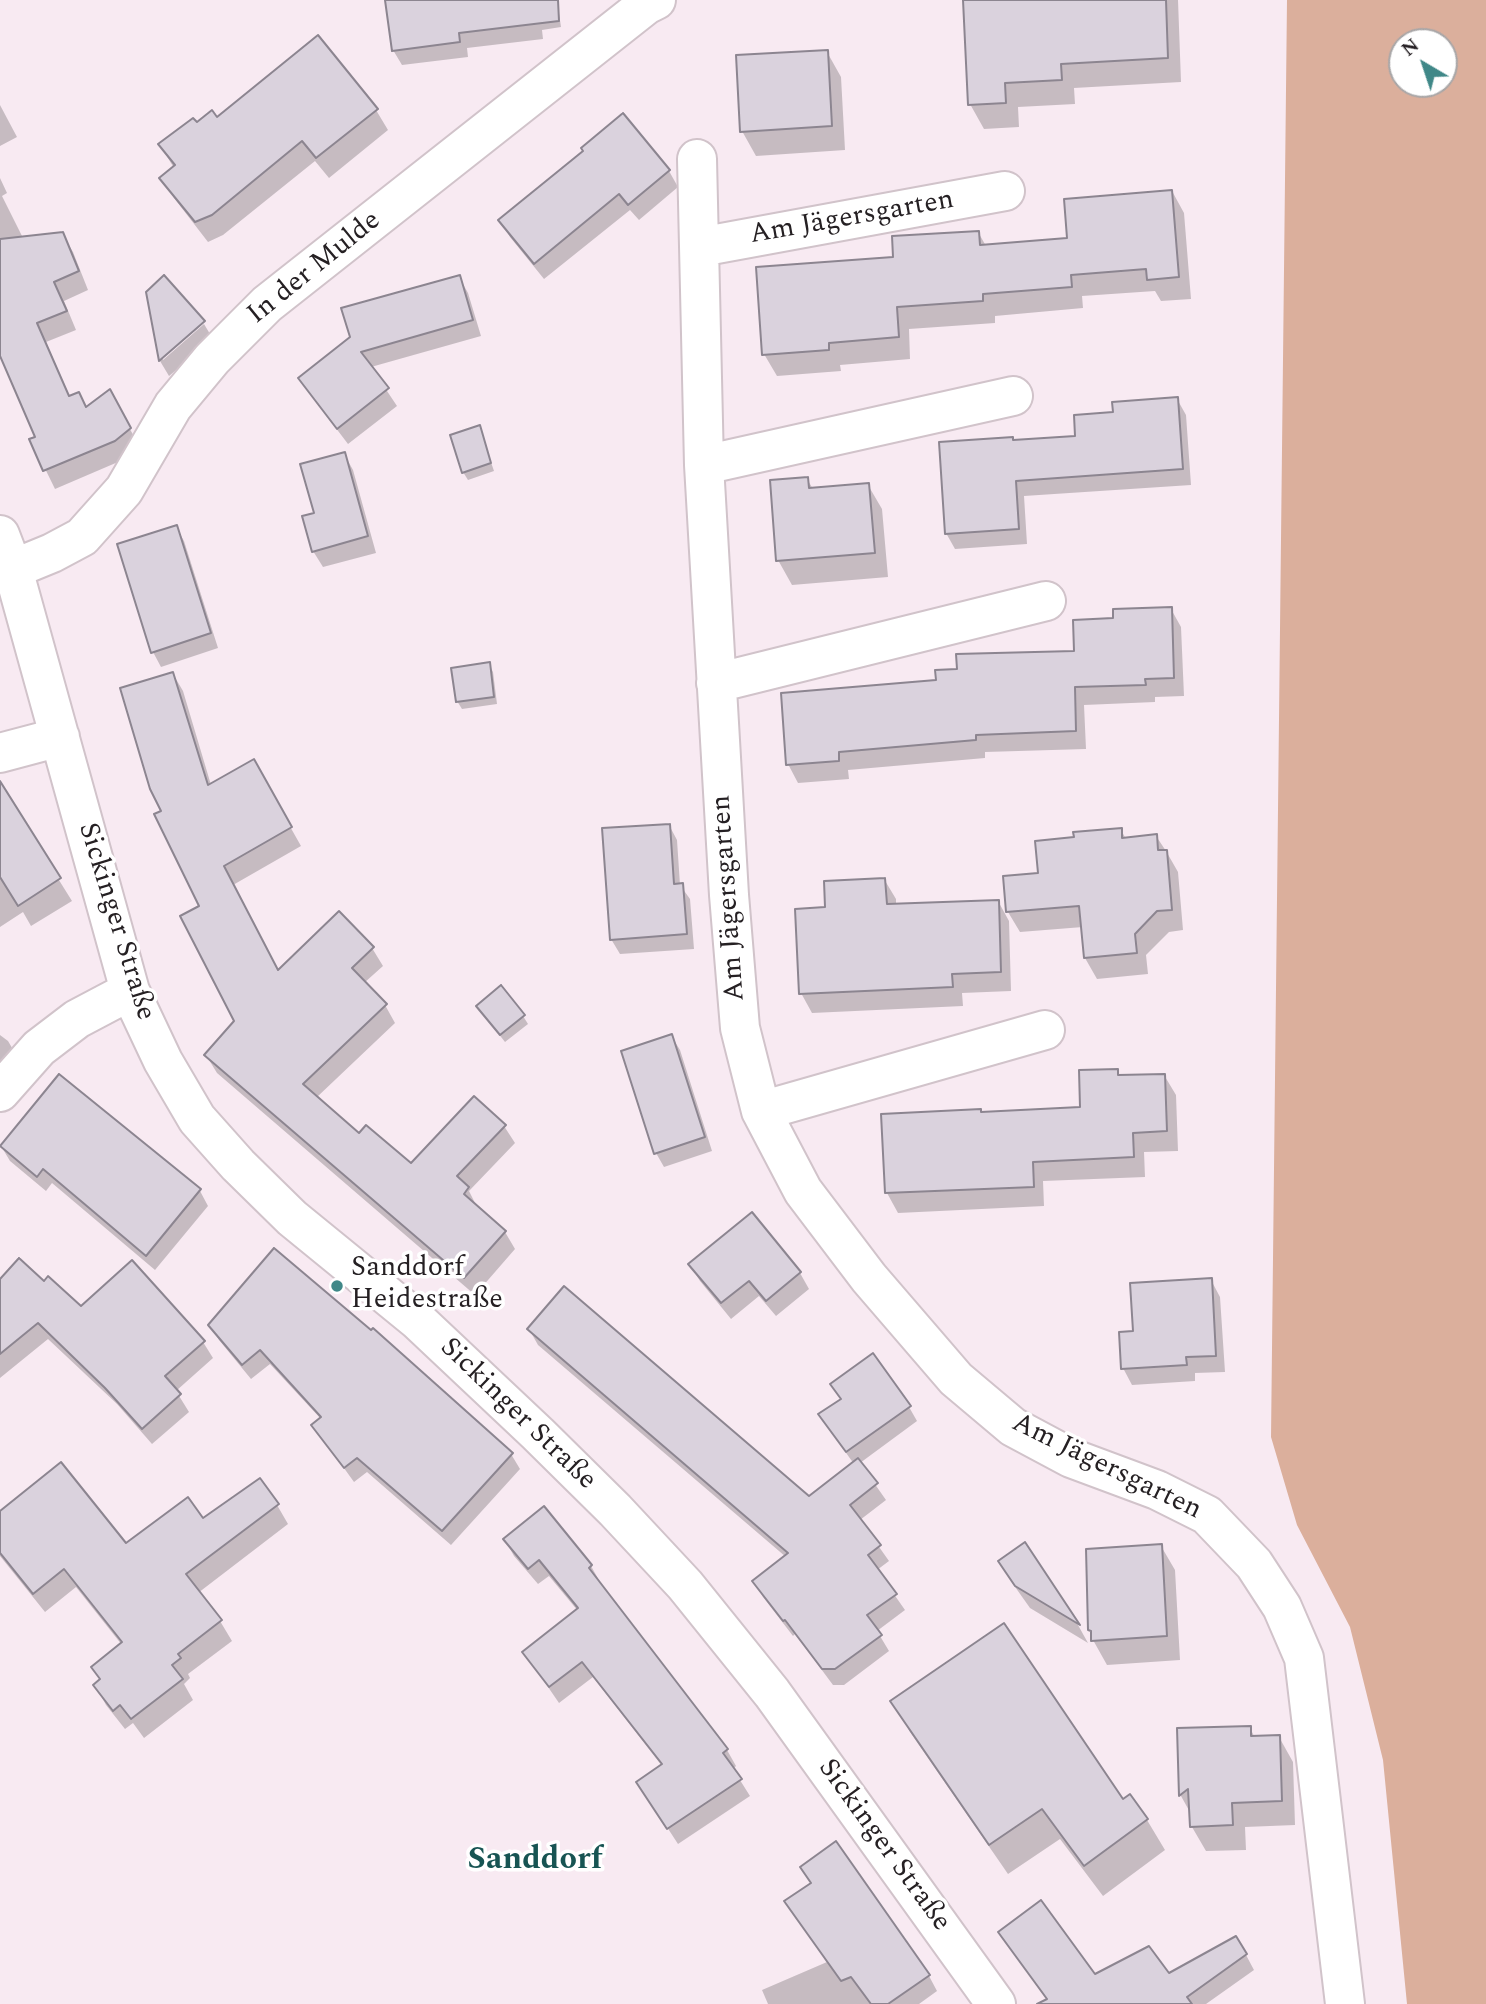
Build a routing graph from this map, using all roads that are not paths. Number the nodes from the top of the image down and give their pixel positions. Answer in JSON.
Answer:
{"nodes":[{"id":1,"x":656,"y":0,"type":"edge"},
{"id":2,"x":697,"y":159,"type":"dead end"},
{"id":3,"x":1004,"y":191,"type":"dead end"},
{"id":4,"x":699,"y":247,"type":"junction"},
{"id":5,"x":1013,"y":396,"type":"dead end"},
{"id":6,"x":704,"y":465,"type":"junction"},
{"id":7,"x":7,"y":552,"type":"edge"},
{"id":8,"x":1046,"y":601,"type":"dead end"},
{"id":9,"x":716,"y":683,"type":"junction"},
{"id":10,"x":60,"y":737,"type":"junction"},
{"id":11,"x":0,"y":753,"type":"edge"},
{"id":12,"x":130,"y":990,"type":"junction"},
{"id":13,"x":1045,"y":1030,"type":"dead end"},
{"id":14,"x":0,"y":1092,"type":"edge"},
{"id":15,"x":761,"y":1111,"type":"junction"},
{"id":16,"x":996,"y":2004,"type":"edge"},
{"id":17,"x":1345,"y":2004,"type":"edge"}],
"edges":[{"from":1,"to":7,"type":"street","name":"In der Mulde"},
{"from":2,"to":4,"type":"street","name":"Am Jägersgarten"},
{"from":3,"to":4,"type":"street","name":"Am Jägersgarten"},
{"from":4,"to":6,"type":"street","name":"Am Jägersgarten"},
{"from":5,"to":6,"type":"street"},
{"from":6,"to":9,"type":"street","name":"Am Jägersgarten"},
{"from":7,"to":10,"type":"street","name":"Sickinger Straße"},
{"from":8,"to":9,"type":"street"},
{"from":9,"to":15,"type":"street","name":"Am Jägersgarten"},
{"from":10,"to":11,"type":"street"},
{"from":10,"to":12,"type":"street","name":"Sickinger Straße"},
{"from":12,"to":14,"type":"street"},
{"from":12,"to":16,"type":"street","name":"Sickinger Straße"},
{"from":13,"to":15,"type":"street"},
{"from":15,"to":17,"type":"street","name":"Am Jägersgarten"}]}
